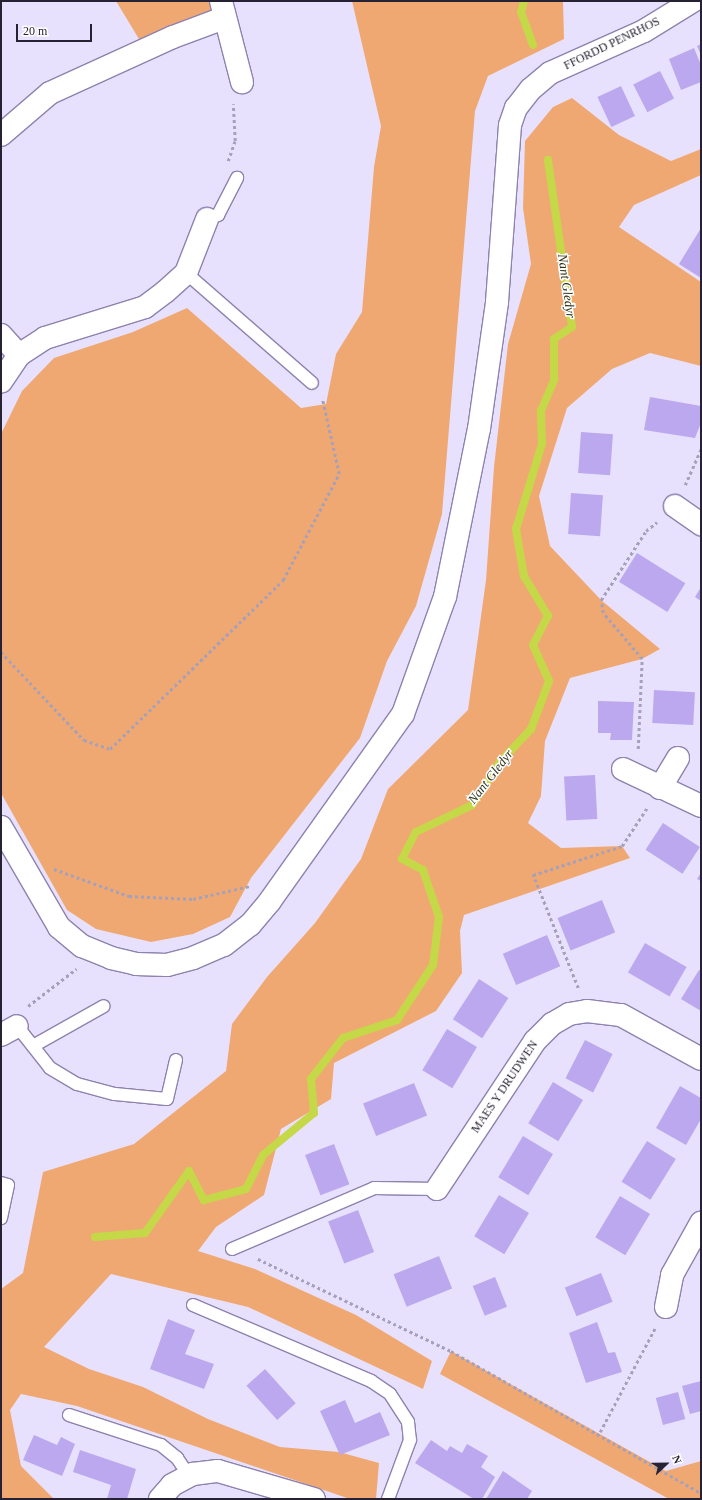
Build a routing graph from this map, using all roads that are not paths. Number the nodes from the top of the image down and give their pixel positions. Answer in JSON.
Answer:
{"nodes":[{"id":1,"x":693,"y":1,"type":"edge"},
{"id":2,"x":222,"y":10,"type":"edge"},
{"id":3,"x":242,"y":82,"type":"road end"},
{"id":4,"x":1,"y":135,"type":"edge"},
{"id":5,"x":237,"y":178,"type":"dead end"},
{"id":6,"x":207,"y":220,"type":"joint"},
{"id":7,"x":186,"y":273,"type":"junction"},
{"id":8,"x":1,"y":334,"type":"edge"},
{"id":9,"x":19,"y":355,"type":"junction"},
{"id":10,"x":1,"y":382,"type":"edge"},
{"id":11,"x":312,"y":383,"type":"road end"},
{"id":12,"x":675,"y":506,"type":"road end"},
{"id":13,"x":701,"y":524,"type":"edge"},
{"id":14,"x":678,"y":758,"type":"dead end"},
{"id":15,"x":630,"y":773,"type":"road end"},
{"id":16,"x":660,"y":788,"type":"junction"},
{"id":17,"x":701,"y":806,"type":"edge"},
{"id":18,"x":1,"y":827,"type":"edge"},
{"id":19,"x":104,"y":1006,"type":"dead end"},
{"id":20,"x":9,"y":1030,"type":"edge"},
{"id":21,"x":33,"y":1046,"type":"junction"},
{"id":22,"x":701,"y":1059,"type":"edge"},
{"id":23,"x":176,"y":1060,"type":"dead end"},
{"id":24,"x":1,"y":1183,"type":"edge"},
{"id":25,"x":437,"y":1188,"type":"joint"},
{"id":26,"x":1,"y":1218,"type":"edge"},
{"id":27,"x":701,"y":1223,"type":"edge"},
{"id":28,"x":232,"y":1249,"type":"road end"},
{"id":29,"x":193,"y":1305,"type":"dead end"},
{"id":30,"x":666,"y":1307,"type":"road end"},
{"id":31,"x":69,"y":1415,"type":"dead end"},
{"id":32,"x":189,"y":1476,"type":"junction"},
{"id":33,"x":300,"y":1497,"type":"edge"},
{"id":34,"x":160,"y":1499,"type":"edge"},
{"id":35,"x":388,"y":1499,"type":"edge"}],
"edges":[{"from":1,"to":18,"type":"street","name":"FFORDD PENRHOS"},
{"from":2,"to":3,"type":"street"},
{"from":2,"to":4,"type":"street"},
{"from":5,"to":6,"type":"lane"},
{"from":6,"to":7,"type":"street"},
{"from":7,"to":9,"type":"street"},
{"from":7,"to":11,"type":"lane"},
{"from":8,"to":9,"type":"street"},
{"from":9,"to":10,"type":"street"},
{"from":12,"to":13,"type":"street"},
{"from":14,"to":16,"type":"street"},
{"from":15,"to":16,"type":"street"},
{"from":16,"to":17,"type":"street"},
{"from":19,"to":21,"type":"lane"},
{"from":20,"to":21,"type":"lane"},
{"from":21,"to":23,"type":"lane"},
{"from":22,"to":25,"type":"street","name":"MAES Y DRUDWEN"},
{"from":24,"to":26,"type":"lane"},
{"from":25,"to":28,"type":"lane"},
{"from":27,"to":30,"type":"street"},
{"from":29,"to":35,"type":"lane"},
{"from":31,"to":32,"type":"lane"},
{"from":32,"to":33,"type":"street"},
{"from":32,"to":34,"type":"street"}]}
